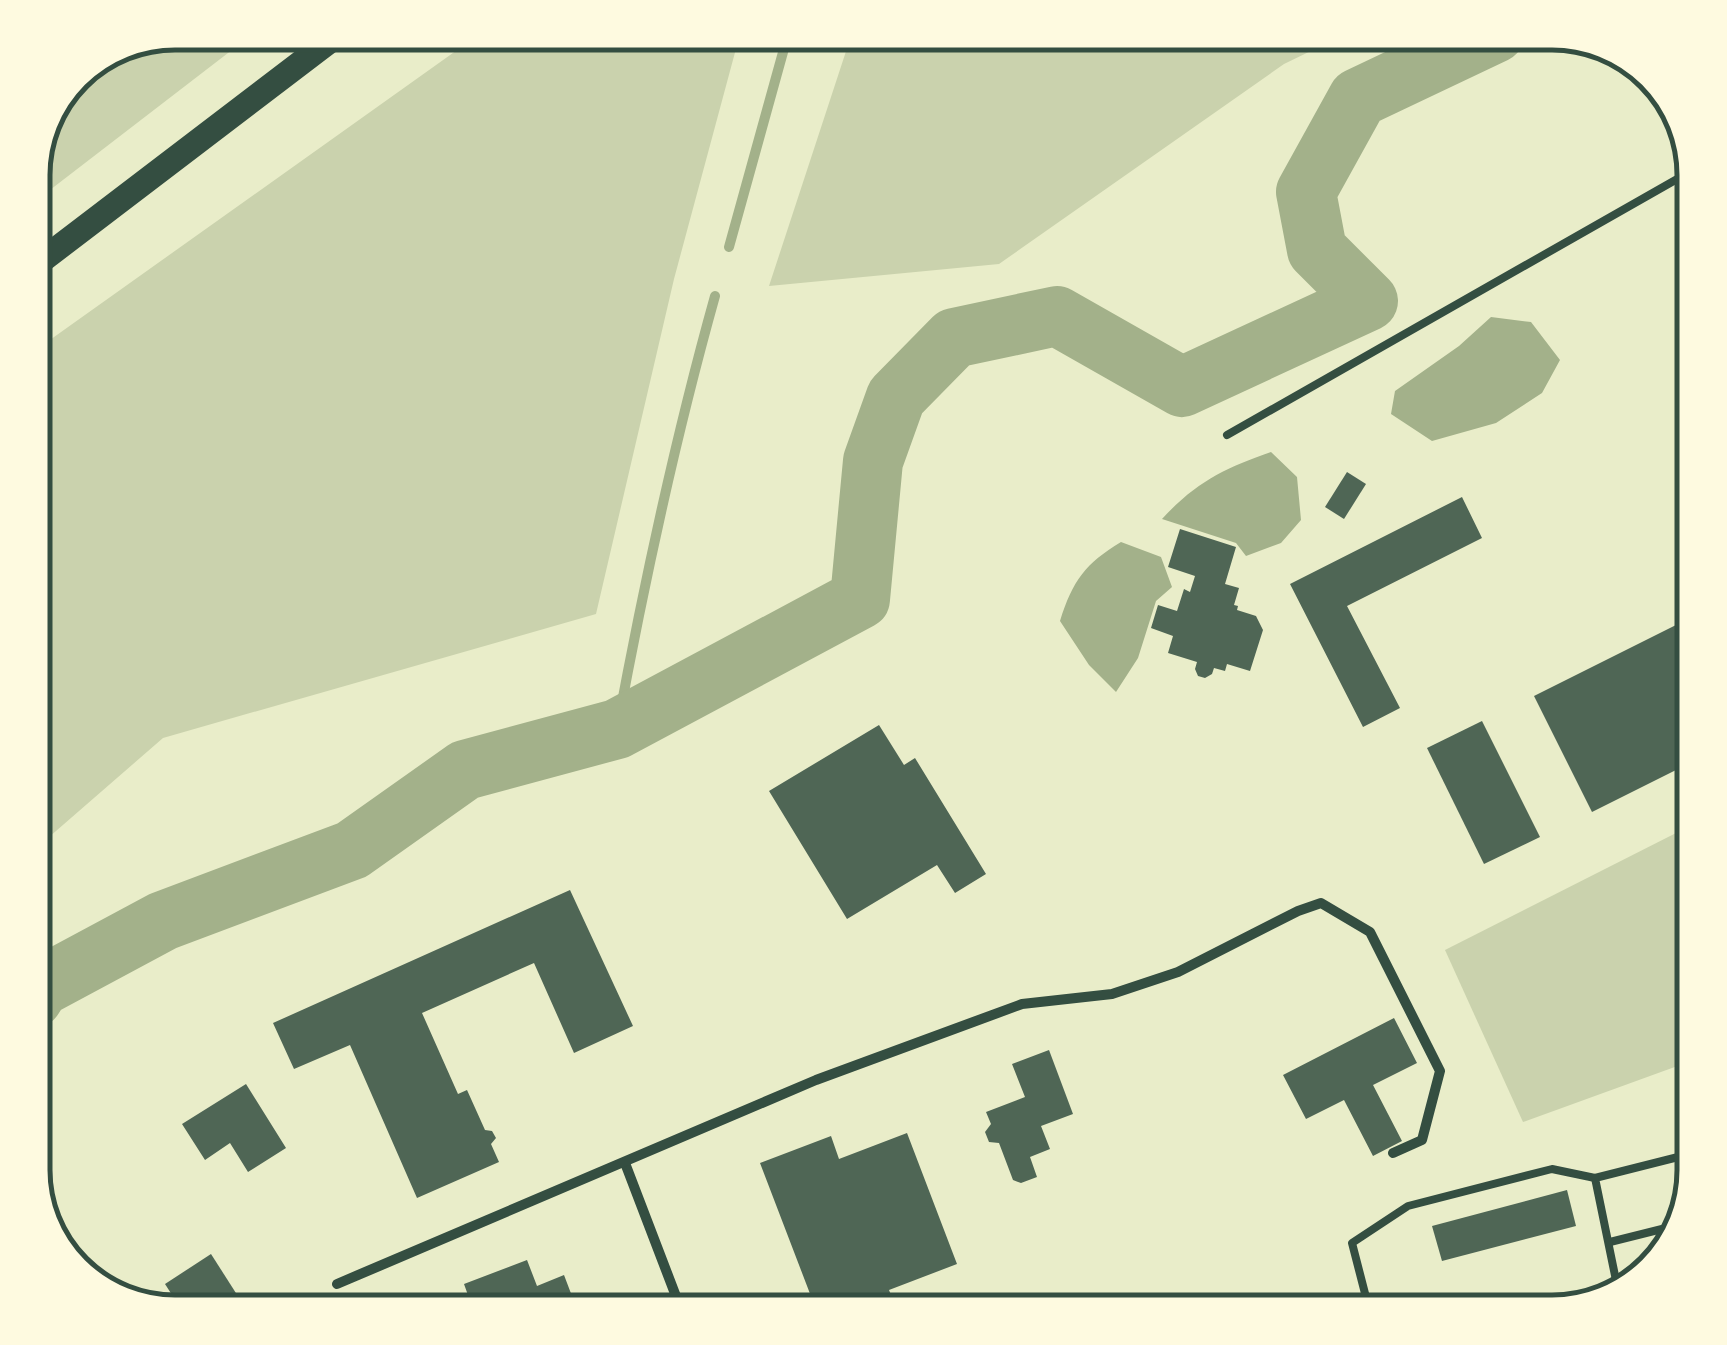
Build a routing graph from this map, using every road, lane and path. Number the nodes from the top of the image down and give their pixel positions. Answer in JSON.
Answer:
{"nodes":[{"id":1,"x":316,"y":50,"type":"edge"},
{"id":2,"x":1677,"y":180,"type":"edge"},
{"id":3,"x":50,"y":254,"type":"edge"},
{"id":4,"x":1227,"y":435,"type":"dead end"},
{"id":5,"x":1393,"y":1153,"type":"dead end"},
{"id":6,"x":1677,"y":1157,"type":"edge"},
{"id":7,"x":625,"y":1163,"type":"junction"},
{"id":8,"x":1595,"y":1178,"type":"junction"},
{"id":9,"x":1662,"y":1229,"type":"edge"},
{"id":10,"x":1610,"y":1242,"type":"junction"},
{"id":11,"x":1615,"y":1277,"type":"edge"},
{"id":12,"x":337,"y":1284,"type":"dead end"},
{"id":13,"x":675,"y":1295,"type":"edge"},
{"id":14,"x":1365,"y":1295,"type":"edge"}],
"edges":[{"from":1,"to":3,"type":"highway"},
{"from":2,"to":4,"type":"lane"},
{"from":5,"to":7,"type":"street"},
{"from":6,"to":8,"type":"lane"},
{"from":7,"to":12,"type":"street"},
{"from":7,"to":13,"type":"street"},
{"from":8,"to":10,"type":"lane"},
{"from":8,"to":14,"type":"lane"},
{"from":9,"to":10,"type":"lane"},
{"from":10,"to":11,"type":"lane"}]}
